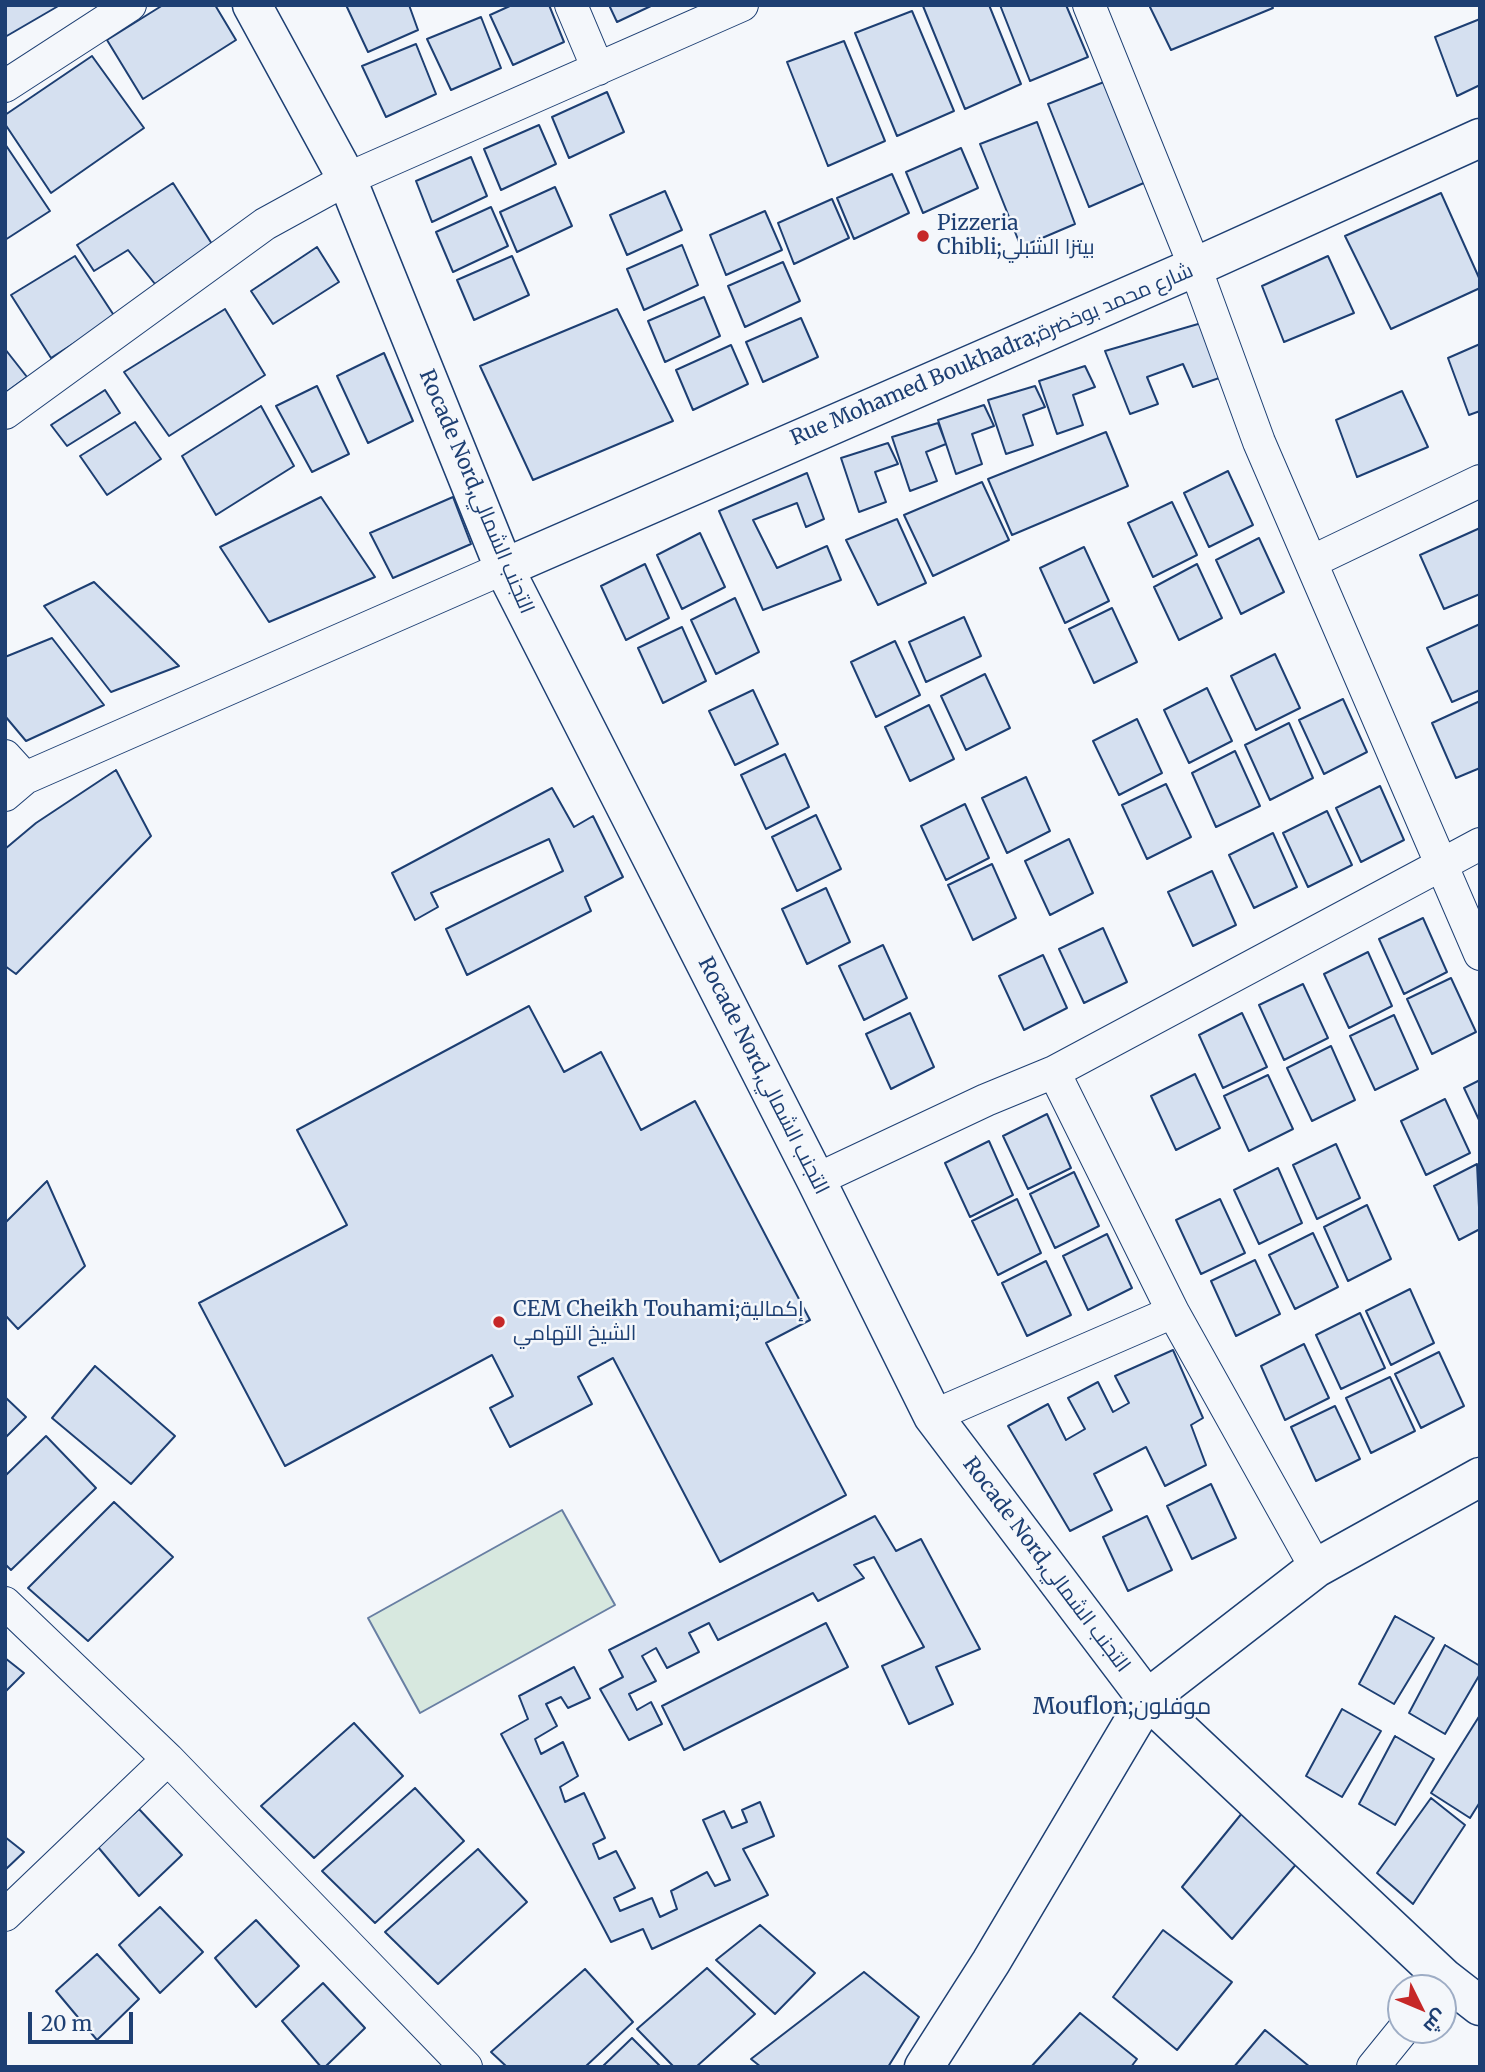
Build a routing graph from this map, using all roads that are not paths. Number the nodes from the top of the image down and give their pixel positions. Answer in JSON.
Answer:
{"nodes":[{"id":1,"x":130,"y":5,"type":"edge"},
{"id":2,"x":253,"y":5,"type":"edge"},
{"id":3,"x":571,"y":5,"type":"edge"},
{"id":4,"x":1089,"y":5,"type":"edge"},
{"id":5,"x":721,"y":9,"type":"edge"},
{"id":6,"x":598,"y":69,"type":"junction"},
{"id":7,"x":5,"y":86,"type":"edge"},
{"id":8,"x":1480,"y":138,"type":"edge"},
{"id":9,"x":347,"y":179,"type":"junction"},
{"id":10,"x":1195,"y":267,"type":"junction"},
{"id":11,"x":5,"y":413,"type":"edge"},
{"id":12,"x":1480,"y":481,"type":"edge"},
{"id":13,"x":1311,"y":562,"type":"junction"},
{"id":14,"x":504,"y":568,"type":"junction"},
{"id":15,"x":12,"y":776,"type":"edge"},
{"id":16,"x":1480,"y":844,"type":"edge"},
{"id":17,"x":1441,"y":865,"type":"junction"},
{"id":18,"x":1480,"y":954,"type":"edge"},
{"id":19,"x":1054,"y":1072,"type":"junction"},
{"id":20,"x":816,"y":1180,"type":"junction"},
{"id":21,"x":1173,"y":1312,"type":"junction"},
{"id":22,"x":933,"y":1416,"type":"junction"},
{"id":23,"x":1480,"y":1477,"type":"edge"},
{"id":24,"x":1316,"y":1568,"type":"junction"},
{"id":25,"x":5,"y":1603,"type":"edge"},
{"id":26,"x":1147,"y":1699,"type":"junction"},
{"id":27,"x":168,"y":1759,"type":"junction"},
{"id":28,"x":5,"y":1915,"type":"edge"},
{"id":29,"x":1431,"y":1974,"type":"edge"},
{"id":30,"x":1457,"y":1993,"type":"edge"},
{"id":31,"x":1480,"y":2007,"type":"edge"},
{"id":32,"x":1392,"y":2044,"type":"edge"},
{"id":33,"x":466,"y":2067,"type":"edge"},
{"id":34,"x":924,"y":2067,"type":"edge"},
{"id":35,"x":1374,"y":2067,"type":"edge"}],
"edges":[{"from":1,"to":7,"type":"street"},
{"from":2,"to":9,"type":"main road","name":"Rocade Nord,التجنب الشمالي"},
{"from":3,"to":6,"type":"street"},
{"from":4,"to":10,"type":"street"},
{"from":5,"to":6,"type":"street"},
{"from":6,"to":9,"type":"street"},
{"from":8,"to":10,"type":"main road","name":"Rue Mohamed Boukhadra;شارع محمد بوخضرة"},
{"from":9,"to":11,"type":"street"},
{"from":9,"to":14,"type":"main road","name":"Rocade Nord,التجنب الشمالي"},
{"from":10,"to":13,"type":"street"},
{"from":10,"to":14,"type":"main road","name":"Rue Mohamed Boukhadra;شارع محمد بوخضرة"},
{"from":12,"to":13,"type":"street"},
{"from":13,"to":17,"type":"street"},
{"from":14,"to":15,"type":"street"},
{"from":14,"to":20,"type":"main road","name":"Rocade Nord,التجنب الشمالي"},
{"from":16,"to":17,"type":"street"},
{"from":17,"to":18,"type":"street"},
{"from":17,"to":19,"type":"street"},
{"from":19,"to":20,"type":"street"},
{"from":19,"to":21,"type":"street"},
{"from":20,"to":22,"type":"main road","name":"Rocade Nord,التجنب الشمالي"},
{"from":21,"to":22,"type":"street"},
{"from":21,"to":24,"type":"street"},
{"from":22,"to":26,"type":"main road","name":"Rocade Nord,التجنب الشمالي"},
{"from":23,"to":24,"type":"main road"},
{"from":24,"to":26,"type":"main road"},
{"from":25,"to":27,"type":"street"},
{"from":26,"to":29,"type":"main road","name":"Rocade Nord,التجنب الشمالي"},
{"from":26,"to":34,"type":"main road"},
{"from":27,"to":28,"type":"street"},
{"from":27,"to":33,"type":"street"},
{"from":30,"to":31,"type":"main road","name":"Rocade Nord,التجنب الشمالي"},
{"from":32,"to":35,"type":"street"}]}
